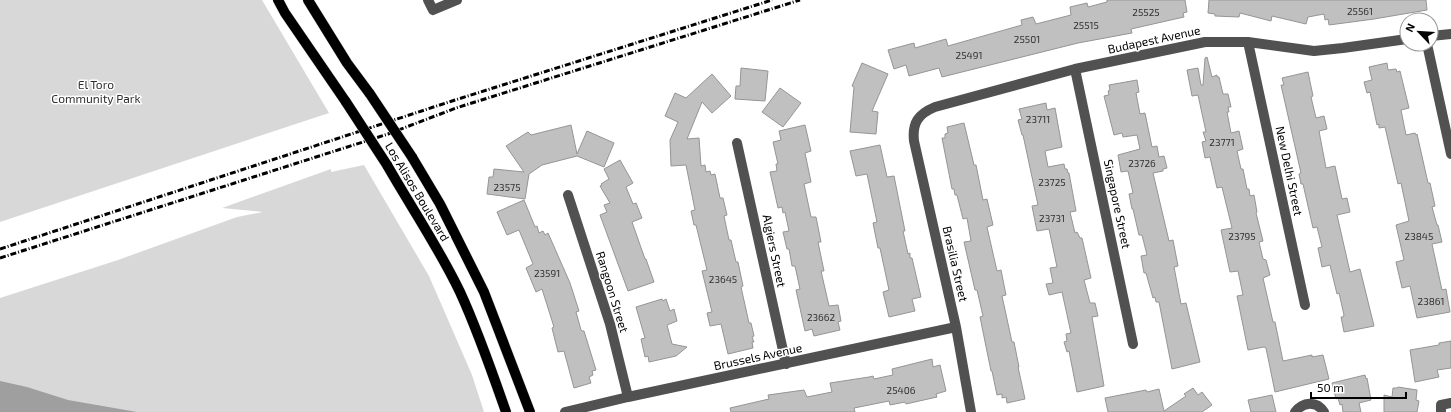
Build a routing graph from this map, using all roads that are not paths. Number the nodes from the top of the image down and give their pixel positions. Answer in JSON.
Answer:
{"nodes":[{"id":1,"x":278,"y":0,"type":"edge"},
{"id":2,"x":308,"y":0,"type":"edge"},
{"id":3,"x":428,"y":0,"type":"edge"},
{"id":4,"x":457,"y":0,"type":"edge"},
{"id":5,"x":1451,"y":34,"type":"edge"},
{"id":6,"x":1439,"y":35,"type":"edge"},
{"id":7,"x":1399,"y":40,"type":"edge"},
{"id":8,"x":1248,"y":42,"type":"junction"},
{"id":9,"x":1429,"y":52,"type":"edge"},
{"id":10,"x":1075,"y":69,"type":"junction"},
{"id":11,"x":916,"y":122,"type":"joint"},
{"id":12,"x":737,"y":143,"type":"dead end"},
{"id":13,"x":1451,"y":154,"type":"edge"},
{"id":14,"x":568,"y":195,"type":"dead end"},
{"id":15,"x":1305,"y":305,"type":"dead end"},
{"id":16,"x":956,"y":327,"type":"junction"},
{"id":17,"x":1133,"y":344,"type":"dead end"},
{"id":18,"x":786,"y":364,"type":"junction"},
{"id":19,"x":628,"y":397,"type":"junction"},
{"id":20,"x":1451,"y":403,"type":"edge"},
{"id":21,"x":506,"y":412,"type":"edge"},
{"id":22,"x":530,"y":412,"type":"edge"},
{"id":23,"x":565,"y":412,"type":"edge"},
{"id":24,"x":971,"y":412,"type":"edge"},
{"id":25,"x":1295,"y":412,"type":"edge"},
{"id":26,"x":1324,"y":412,"type":"edge"},
{"id":27,"x":1441,"y":412,"type":"edge"}],
"edges":[{"from":1,"to":21,"type":"main road","name":"Los Alisos Boulevard","bridge":true},
{"from":2,"to":22,"type":"main road","name":"Los Alisos Boulevard","bridge":true},
{"from":3,"to":4,"type":"street"},
{"from":5,"to":6,"type":"street"},
{"from":7,"to":8,"type":"street","name":"Budapest Avenue"},
{"from":8,"to":10,"type":"street","name":"Budapest Avenue"},
{"from":8,"to":15,"type":"street","name":"New Delhi Street"},
{"from":9,"to":13,"type":"street"},
{"from":10,"to":11,"type":"street","name":"Budapest Avenue"},
{"from":10,"to":17,"type":"street","name":"Singapore Street"},
{"from":11,"to":16,"type":"street","name":"Brasilia Street"},
{"from":12,"to":18,"type":"street","name":"Algiers Street"},
{"from":14,"to":19,"type":"street","name":"Rangoon Street"},
{"from":16,"to":18,"type":"street","name":"Brussels Avenue"},
{"from":16,"to":24,"type":"street","name":"Brasilia Street"},
{"from":18,"to":19,"type":"street","name":"Brussels Avenue"},
{"from":19,"to":23,"type":"street","name":"Brussels Avenue"},
{"from":20,"to":27,"type":"street"},
{"from":25,"to":26,"type":"street"}]}
